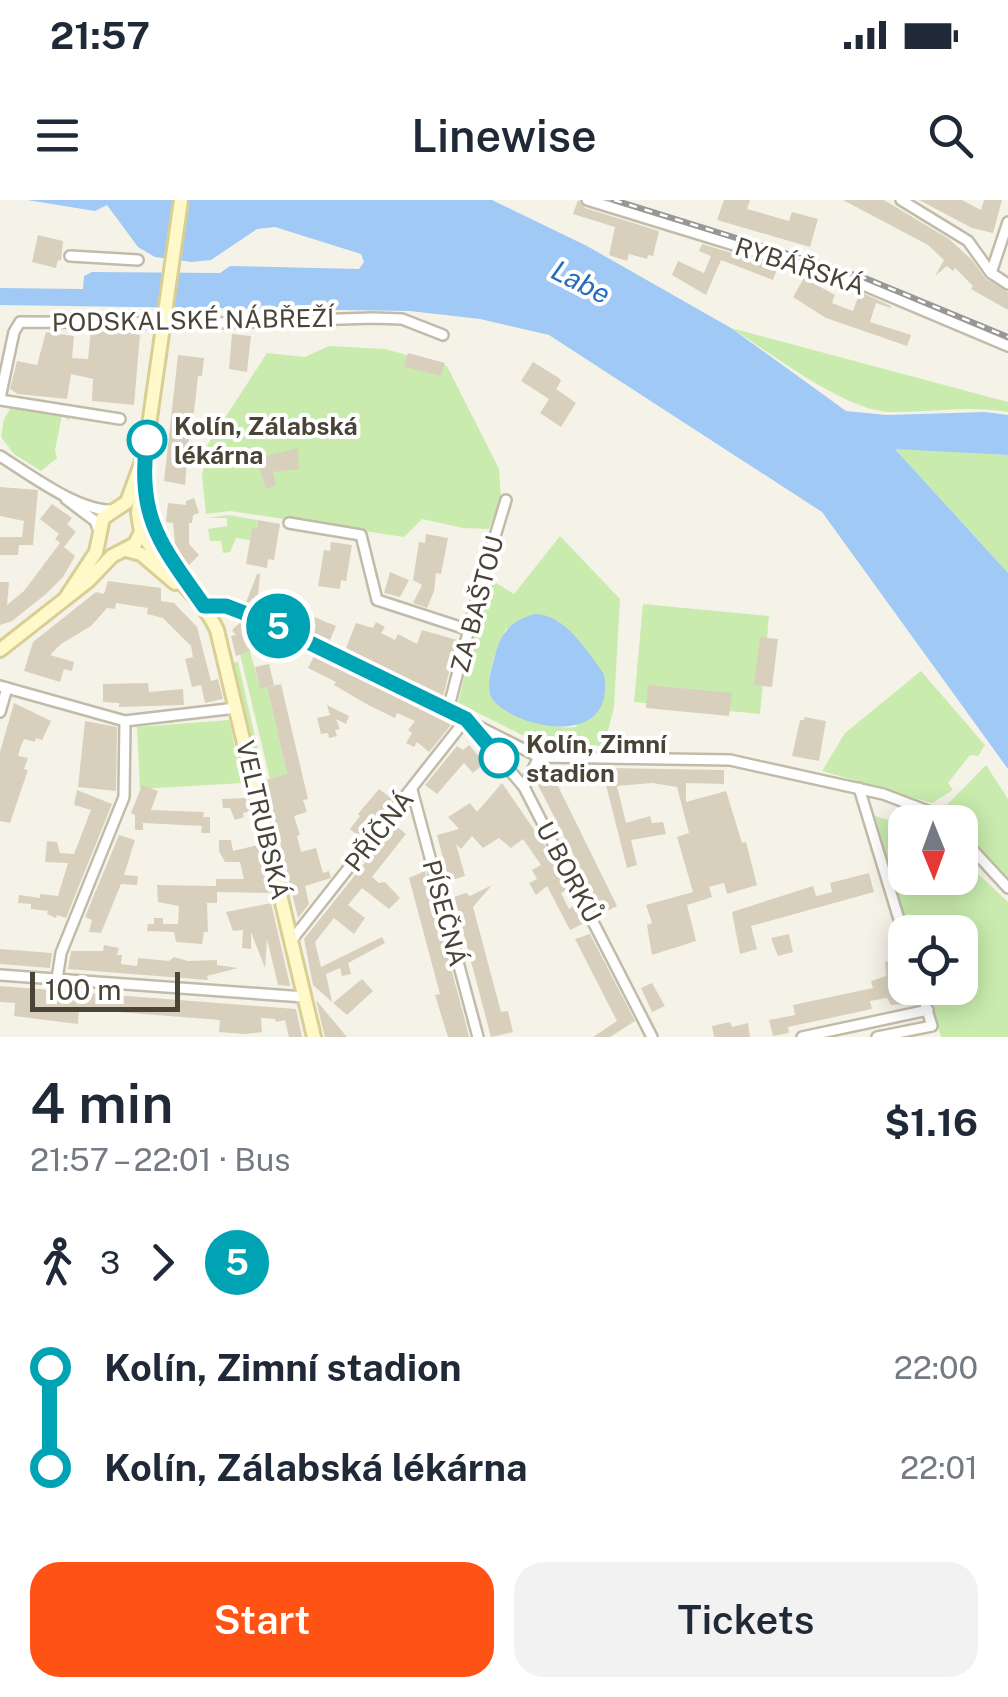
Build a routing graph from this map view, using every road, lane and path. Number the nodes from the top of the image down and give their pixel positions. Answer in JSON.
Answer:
{"nodes":[{"id":1,"x":181,"y":200,"type":"edge"},
{"id":2,"x":586,"y":200,"type":"edge"},
{"id":3,"x":901,"y":200,"type":"edge"},
{"id":4,"x":1008,"y":222,"type":"edge"},
{"id":5,"x":70,"y":256,"type":"dead end"},
{"id":6,"x":138,"y":260,"type":"dead end"},
{"id":7,"x":992,"y":273,"type":"junction"},
{"id":8,"x":1008,"y":284,"type":"edge"},
{"id":9,"x":443,"y":335,"type":"dead end"},
{"id":10,"x":1008,"y":346,"type":"edge"},
{"id":11,"x":0,"y":399,"type":"edge"},
{"id":12,"x":120,"y":419,"type":"dead end"},
{"id":13,"x":145,"y":453,"type":"junction"},
{"id":14,"x":0,"y":456,"type":"edge"},
{"id":15,"x":52,"y":488,"type":"junction"},
{"id":16,"x":506,"y":500,"type":"dead end"},
{"id":17,"x":115,"y":510,"type":"junction"},
{"id":18,"x":289,"y":523,"type":"dead end"},
{"id":19,"x":141,"y":527,"type":"junction"},
{"id":20,"x":100,"y":533,"type":"junction"},
{"id":21,"x":123,"y":550,"type":"junction"},
{"id":22,"x":68,"y":596,"type":"junction"},
{"id":23,"x":204,"y":606,"type":"junction"},
{"id":24,"x":469,"y":630,"type":"junction"},
{"id":25,"x":0,"y":650,"type":"edge"},
{"id":26,"x":4,"y":687,"type":"edge"},
{"id":27,"x":236,"y":708,"type":"junction"},
{"id":28,"x":448,"y":710,"type":"junction"},
{"id":29,"x":0,"y":712,"type":"edge"},
{"id":30,"x":466,"y":719,"type":"junction"},
{"id":31,"x":126,"y":721,"type":"junction"},
{"id":32,"x":540,"y":757,"type":"junction"},
{"id":33,"x":524,"y":787,"type":"junction"},
{"id":34,"x":859,"y":788,"type":"junction"},
{"id":35,"x":412,"y":790,"type":"junction"},
{"id":36,"x":909,"y":805,"type":"edge"},
{"id":37,"x":978,"y":856,"type":"edge"},
{"id":38,"x":1008,"y":888,"type":"edge"},
{"id":39,"x":898,"y":915,"type":"edge"},
{"id":40,"x":291,"y":941,"type":"junction"},
{"id":41,"x":0,"y":975,"type":"edge"},
{"id":42,"x":58,"y":979,"type":"junction"},
{"id":43,"x":304,"y":997,"type":"junction"},
{"id":44,"x":926,"y":1005,"type":"edge"},
{"id":45,"x":928,"y":1010,"type":"junction"},
{"id":46,"x":314,"y":1037,"type":"edge"},
{"id":47,"x":478,"y":1037,"type":"edge"},
{"id":48,"x":652,"y":1037,"type":"edge"},
{"id":49,"x":802,"y":1037,"type":"edge"},
{"id":50,"x":878,"y":1037,"type":"edge"}],
"edges":[{"from":1,"to":13,"type":"street","bridge":true},
{"from":2,"to":10,"type":"street","name":"RYBÁŘSKÁ"},
{"from":3,"to":7,"type":"street"},
{"from":4,"to":7,"type":"street"},
{"from":5,"to":6,"type":"street"},
{"from":7,"to":8,"type":"street"},
{"from":9,"to":11,"type":"street","name":"PODSKALSKÉ NÁBŘEŽÍ"},
{"from":11,"to":12,"type":"street"},
{"from":13,"to":17,"type":"street"},
{"from":13,"to":19,"type":"street"},
{"from":14,"to":15,"type":"street"},
{"from":15,"to":17,"type":"street"},
{"from":15,"to":20,"type":"street"},
{"from":16,"to":24,"type":"street","name":"ZA BAŠTOU"},
{"from":17,"to":19,"type":"street"},
{"from":17,"to":20,"type":"street"},
{"from":18,"to":24,"type":"street"},
{"from":19,"to":21,"type":"street"},
{"from":19,"to":23,"type":"street"},
{"from":20,"to":21,"type":"street"},
{"from":20,"to":22,"type":"street"},
{"from":21,"to":22,"type":"street"},
{"from":21,"to":23,"type":"street"},
{"from":22,"to":25,"type":"street"},
{"from":23,"to":27,"type":"street","name":"VELTRUBSKÁ"},
{"from":23,"to":28,"type":"street"},
{"from":24,"to":28,"type":"street","name":"ZA BAŠTOU"},
{"from":26,"to":29,"type":"street"},
{"from":26,"to":31,"type":"street"},
{"from":27,"to":31,"type":"street"},
{"from":27,"to":40,"type":"street","name":"VELTRUBSKÁ"},
{"from":28,"to":30,"type":"street"},
{"from":30,"to":32,"type":"street"},
{"from":30,"to":33,"type":"street","name":"U BORKŮ"},
{"from":30,"to":35,"type":"street","name":"PŘÍČNÁ"},
{"from":31,"to":42,"type":"street"},
{"from":32,"to":33,"type":"street"},
{"from":32,"to":34,"type":"street"},
{"from":33,"to":48,"type":"street","name":"U BORKŮ"},
{"from":34,"to":36,"type":"street"},
{"from":34,"to":39,"type":"street"},
{"from":35,"to":40,"type":"street","name":"PŘÍČNÁ"},
{"from":35,"to":47,"type":"street","name":"PÍSEČNÁ"},
{"from":37,"to":38,"type":"street"},
{"from":40,"to":43,"type":"street","name":"VELTRUBSKÁ"},
{"from":41,"to":42,"type":"street"},
{"from":42,"to":43,"type":"street"},
{"from":43,"to":46,"type":"street","name":"VELTRUBSKÁ"},
{"from":44,"to":45,"type":"street"},
{"from":45,"to":49,"type":"street"},
{"from":45,"to":50,"type":"street"}]}
